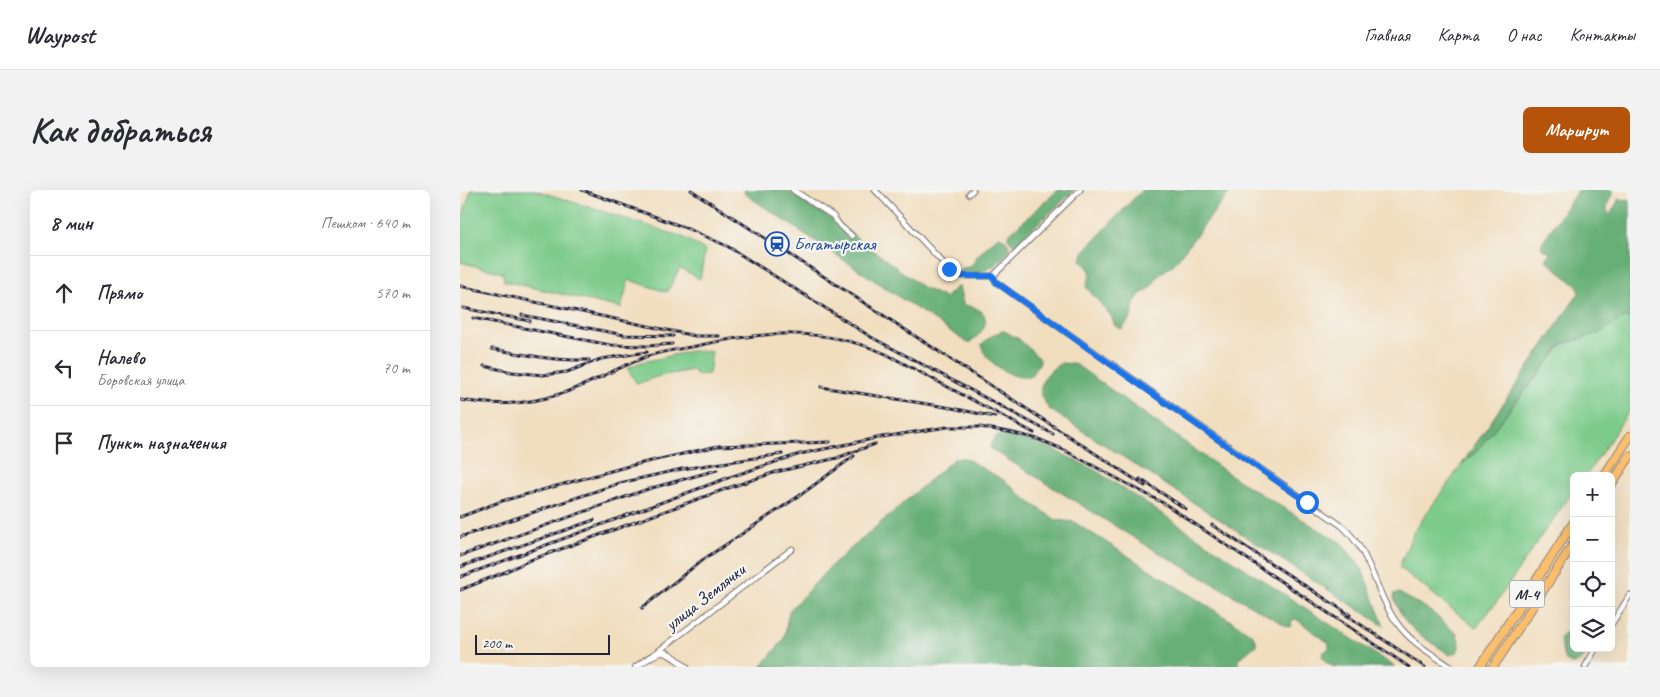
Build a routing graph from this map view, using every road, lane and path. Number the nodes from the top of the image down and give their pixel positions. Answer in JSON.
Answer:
{"nodes":[{"id":1,"x":793,"y":190,"type":"edge"},
{"id":2,"x":875,"y":190,"type":"edge"},
{"id":3,"x":1080,"y":190,"type":"edge"},
{"id":4,"x":852,"y":236,"type":"dead end"},
{"id":5,"x":993,"y":276,"type":"junction"},
{"id":6,"x":1630,"y":436,"type":"edge"},
{"id":7,"x":1630,"y":456,"type":"edge"},
{"id":8,"x":1607,"y":472,"type":"edge"},
{"id":9,"x":1615,"y":479,"type":"edge"},
{"id":10,"x":1570,"y":528,"type":"edge"},
{"id":11,"x":792,"y":549,"type":"dead end"},
{"id":12,"x":1570,"y":549,"type":"edge"},
{"id":13,"x":1630,"y":595,"type":"edge"},
{"id":14,"x":1615,"y":619,"type":"edge"},
{"id":15,"x":1594,"y":652,"type":"edge"},
{"id":16,"x":655,"y":654,"type":"junction"},
{"id":17,"x":636,"y":667,"type":"edge"},
{"id":18,"x":686,"y":667,"type":"edge"},
{"id":19,"x":1451,"y":667,"type":"edge"},
{"id":20,"x":1480,"y":667,"type":"edge"},
{"id":21,"x":1493,"y":667,"type":"edge"},
{"id":22,"x":1585,"y":667,"type":"edge"}],
"edges":[{"from":1,"to":4,"type":"street"},
{"from":2,"to":5,"type":"street"},
{"from":3,"to":5,"type":"street"},
{"from":5,"to":19,"type":"street"},
{"from":6,"to":8,"type":"highway"},
{"from":7,"to":9,"type":"highway"},
{"from":10,"to":20,"type":"highway","number":"М-4"},
{"from":11,"to":16,"type":"street","name":"улица Землячки"},
{"from":12,"to":21,"type":"highway","number":"М-4"},
{"from":13,"to":14,"type":"street"},
{"from":15,"to":22,"type":"street"},
{"from":16,"to":17,"type":"street","name":"улица Землячки"},
{"from":16,"to":18,"type":"street"}]}
